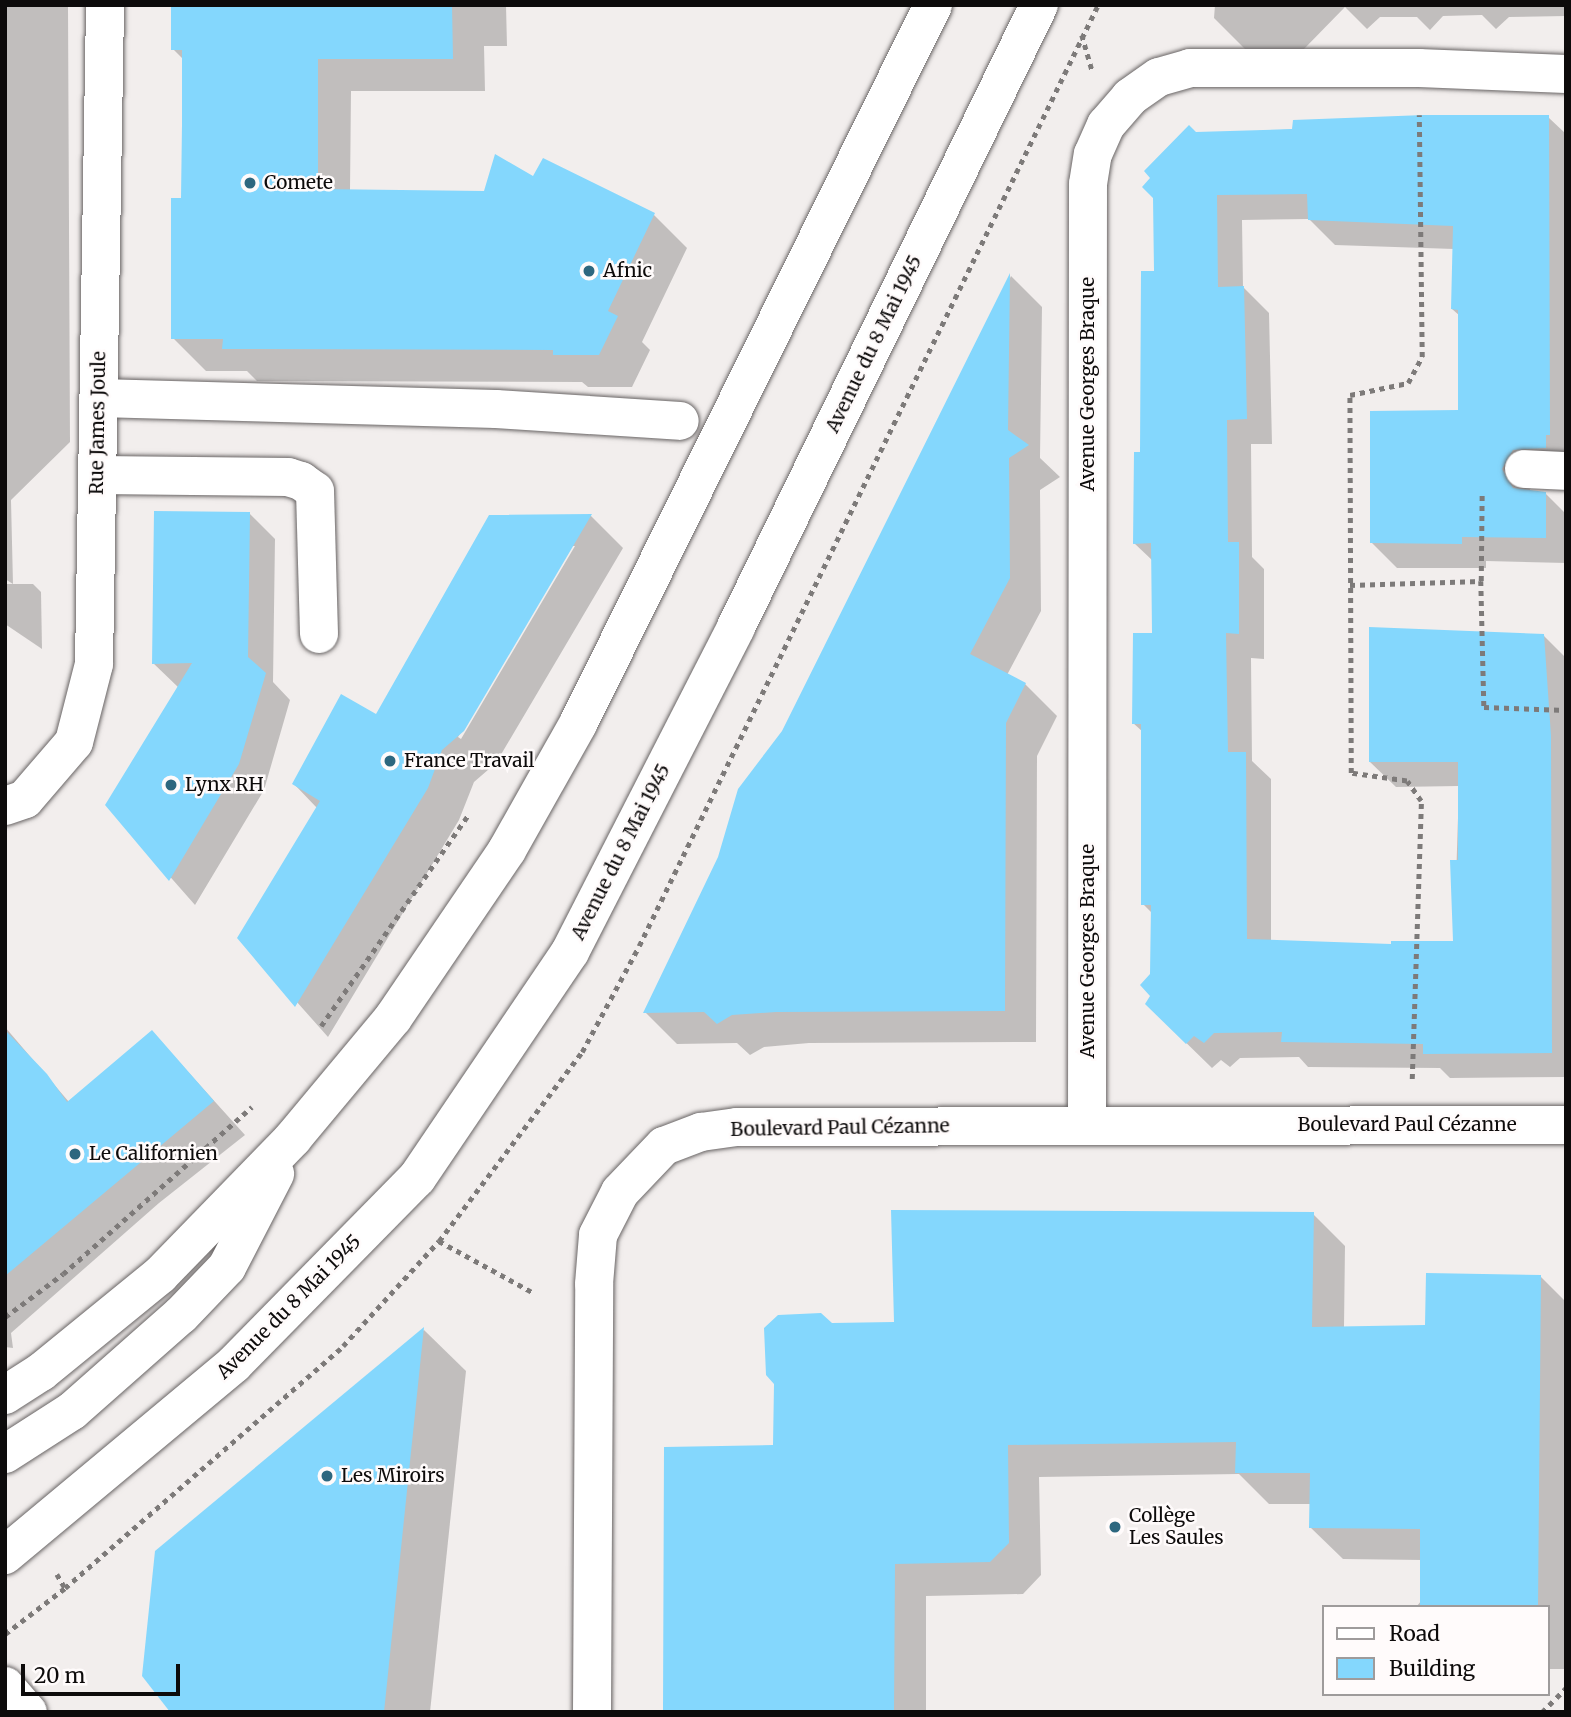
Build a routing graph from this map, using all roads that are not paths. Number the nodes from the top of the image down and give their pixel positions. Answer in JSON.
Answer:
{"nodes":[{"id":1,"x":105,"y":5,"type":"edge"},
{"id":2,"x":933,"y":5,"type":"edge"},
{"id":3,"x":1039,"y":5,"type":"edge"},
{"id":4,"x":1566,"y":74,"type":"edge"},
{"id":5,"x":99,"y":398,"type":"junction"},
{"id":6,"x":680,"y":421,"type":"dead end"},
{"id":7,"x":1524,"y":469,"type":"road end"},
{"id":8,"x":1566,"y":471,"type":"edge"},
{"id":9,"x":98,"y":475,"type":"junction"},
{"id":10,"x":320,"y":634,"type":"dead end"},
{"id":11,"x":5,"y":807,"type":"edge"},
{"id":12,"x":1566,"y":1125,"type":"edge"},
{"id":13,"x":1087,"y":1126,"type":"junction"},
{"id":14,"x":293,"y":1138,"type":"junction"},
{"id":15,"x":5,"y":1395,"type":"edge"},
{"id":16,"x":5,"y":1454,"type":"edge"},
{"id":17,"x":5,"y":1555,"type":"edge"},
{"id":18,"x":5,"y":1686,"type":"edge"},
{"id":19,"x":28,"y":1712,"type":"edge"},
{"id":20,"x":592,"y":1712,"type":"edge"}],
"edges":[{"from":1,"to":5,"type":"main road","name":"Rue James Joule"},
{"from":2,"to":14,"type":"main road"},
{"from":3,"to":17,"type":"main road","name":"Avenue du 8 Mai 1945"},
{"from":4,"to":13,"type":"main road","name":"Avenue Georges Braque"},
{"from":5,"to":6,"type":"main road"},
{"from":5,"to":9,"type":"main road","name":"Rue James Joule"},
{"from":7,"to":8,"type":"main road"},
{"from":9,"to":10,"type":"main road"},
{"from":9,"to":11,"type":"main road","name":"Rue James Joule"},
{"from":12,"to":13,"type":"main road","name":"Boulevard Paul Cézanne"},
{"from":13,"to":20,"type":"main road","name":"Boulevard Paul Cézanne"},
{"from":14,"to":15,"type":"main road"},
{"from":14,"to":16,"type":"main road"},
{"from":18,"to":19,"type":"main road"}]}
